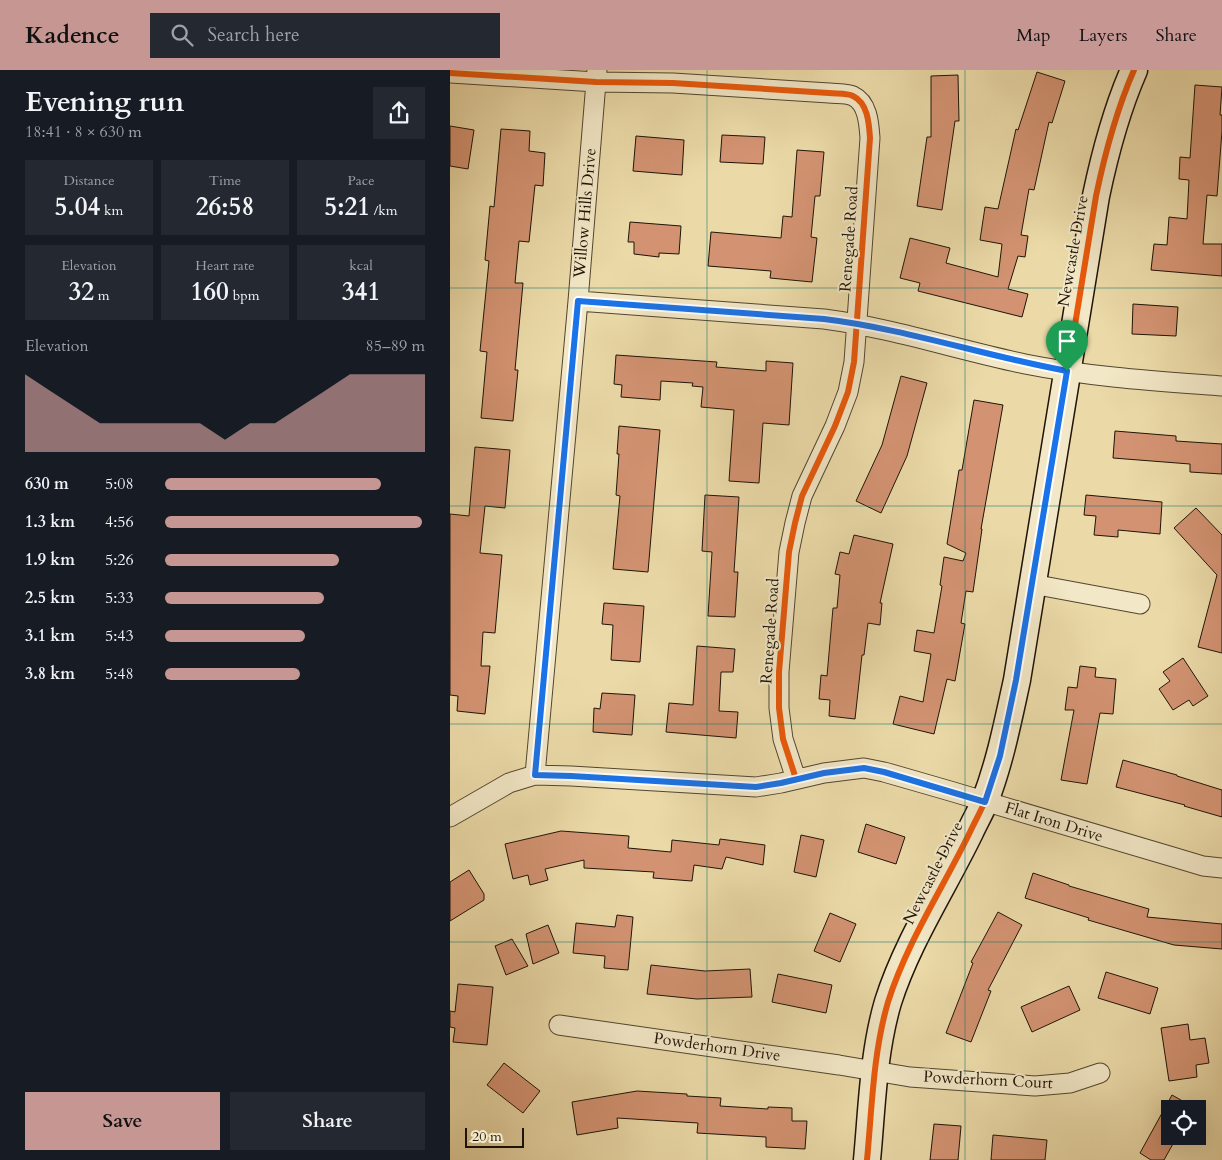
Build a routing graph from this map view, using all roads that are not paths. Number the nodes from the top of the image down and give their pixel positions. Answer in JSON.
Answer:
{"nodes":[{"id":1,"x":1134,"y":70,"type":"edge"},
{"id":2,"x":450,"y":73,"type":"edge"},
{"id":3,"x":596,"y":76,"type":"edge"},
{"id":4,"x":578,"y":301,"type":"junction"},
{"id":5,"x":856,"y":323,"type":"junction"},
{"id":6,"x":1067,"y":371,"type":"junction"},
{"id":7,"x":1222,"y":386,"type":"edge"},
{"id":8,"x":1032,"y":584,"type":"junction"},
{"id":9,"x":1140,"y":604,"type":"dead end"},
{"id":10,"x":535,"y":775,"type":"junction"},
{"id":11,"x":796,"y":779,"type":"junction"},
{"id":12,"x":985,"y":802,"type":"junction"},
{"id":13,"x":450,"y":817,"type":"edge"},
{"id":14,"x":1222,"y":868,"type":"edge"},
{"id":15,"x":559,"y":1025,"type":"dead end"},
{"id":16,"x":876,"y":1070,"type":"junction"},
{"id":17,"x":1100,"y":1073,"type":"dead end"},
{"id":18,"x":867,"y":1160,"type":"edge"}],
"edges":[{"from":1,"to":6,"type":"street","name":"Newcastle Drive"},
{"from":2,"to":3,"type":"street","name":"Renegade Road"},
{"from":3,"to":4,"type":"street","name":"Willow Hills Drive"},
{"from":3,"to":5,"type":"street","name":"Renegade Road"},
{"from":4,"to":5,"type":"street"},
{"from":4,"to":10,"type":"street","name":"Willow Hills Drive"},
{"from":5,"to":6,"type":"street"},
{"from":5,"to":11,"type":"street","name":"Renegade Road"},
{"from":6,"to":7,"type":"street"},
{"from":6,"to":8,"type":"street","name":"Newcastle Drive"},
{"from":8,"to":9,"type":"street"},
{"from":8,"to":12,"type":"street","name":"Newcastle Drive"},
{"from":10,"to":11,"type":"street","name":"Flat Iron Drive"},
{"from":10,"to":13,"type":"street","name":"Flat Iron Drive"},
{"from":11,"to":12,"type":"street","name":"Flat Iron Drive"},
{"from":12,"to":14,"type":"street","name":"Flat Iron Drive"},
{"from":12,"to":16,"type":"street","name":"Newcastle Drive"},
{"from":15,"to":16,"type":"street","name":"Powderhorn Drive"},
{"from":16,"to":17,"type":"street","name":"Powderhorn Court"},
{"from":16,"to":18,"type":"street","name":"Newcastle Drive"}]}
